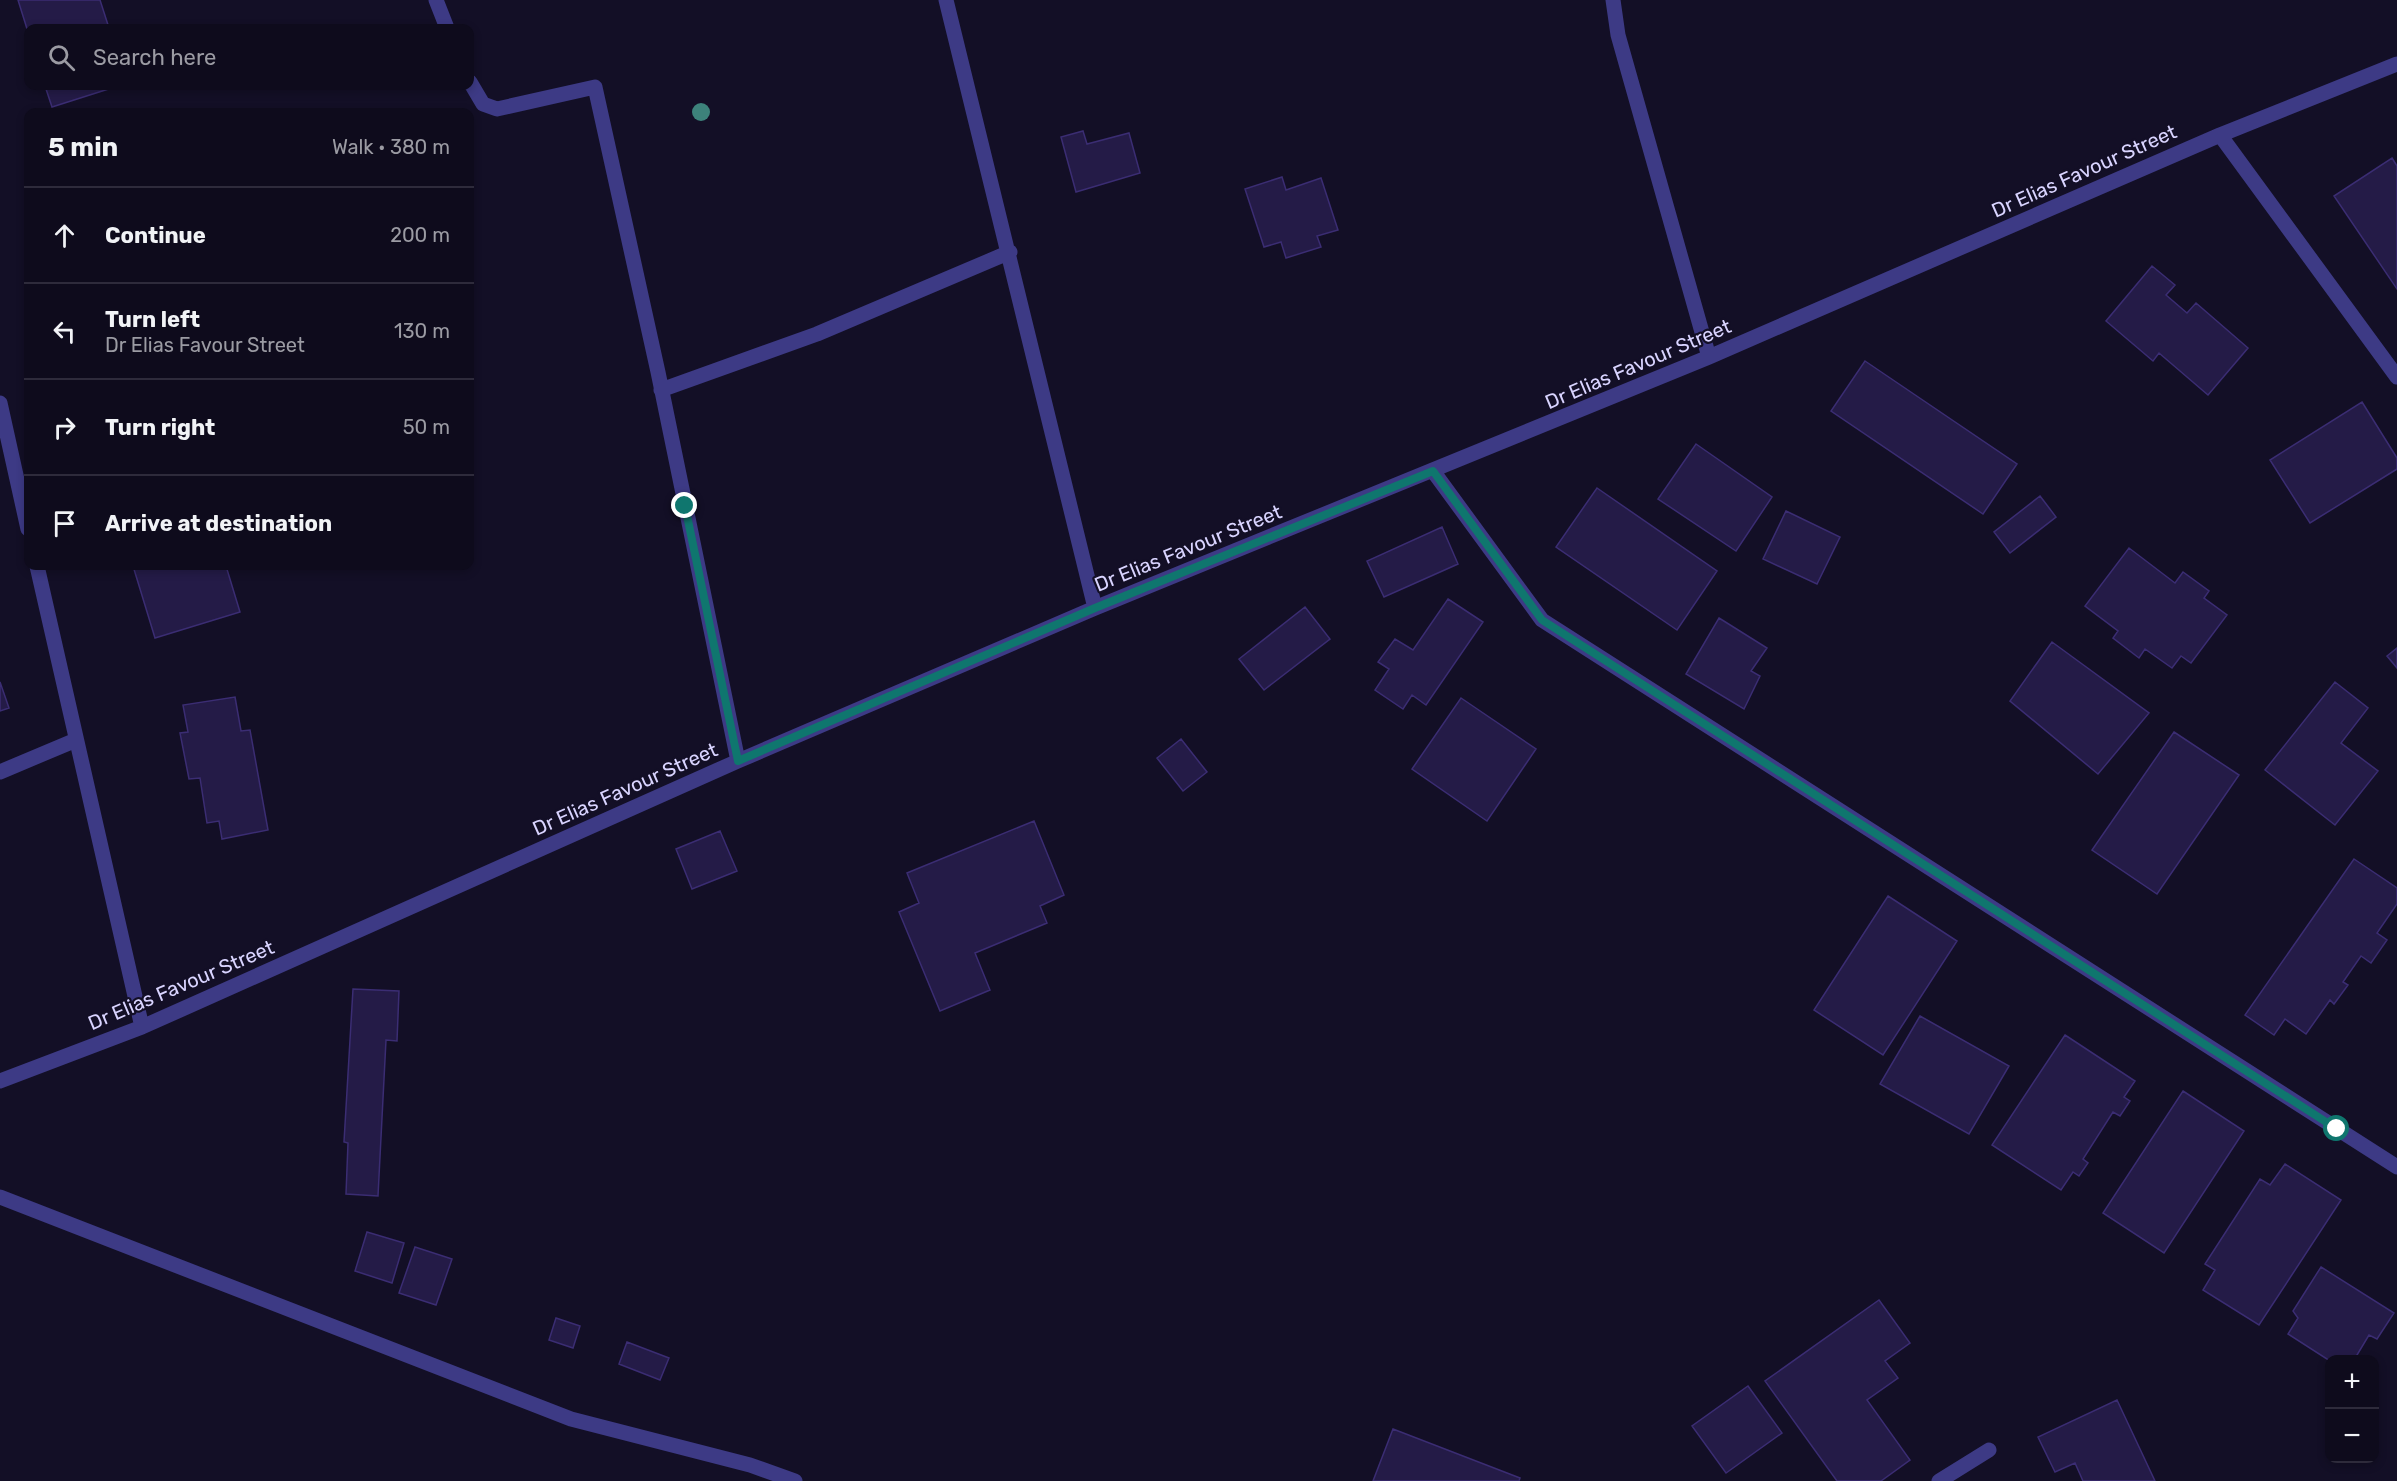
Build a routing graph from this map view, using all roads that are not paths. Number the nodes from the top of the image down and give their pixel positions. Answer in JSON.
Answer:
{"nodes":[{"id":1,"x":436,"y":0,"type":"edge"},
{"id":2,"x":946,"y":0,"type":"edge"},
{"id":3,"x":1613,"y":0,"type":"edge"},
{"id":4,"x":445,"y":24,"type":"edge"},
{"id":5,"x":2397,"y":64,"type":"edge"},
{"id":6,"x":474,"y":89,"type":"edge"},
{"id":7,"x":2220,"y":135,"type":"junction"},
{"id":8,"x":1010,"y":252,"type":"junction"},
{"id":9,"x":1709,"y":357,"type":"junction"},
{"id":10,"x":2397,"y":377,"type":"edge"},
{"id":11,"x":661,"y":390,"type":"junction"},
{"id":12,"x":0,"y":403,"type":"edge"},
{"id":13,"x":1433,"y":471,"type":"junction"},
{"id":14,"x":24,"y":511,"type":"edge"},
{"id":15,"x":38,"y":570,"type":"edge"},
{"id":16,"x":1095,"y":608,"type":"junction"},
{"id":17,"x":76,"y":740,"type":"junction"},
{"id":18,"x":738,"y":761,"type":"junction"},
{"id":19,"x":0,"y":772,"type":"edge"},
{"id":20,"x":142,"y":1027,"type":"junction"},
{"id":21,"x":0,"y":1081,"type":"edge"},
{"id":22,"x":2397,"y":1167,"type":"edge"},
{"id":23,"x":0,"y":1197,"type":"edge"},
{"id":24,"x":1989,"y":1450,"type":"dead end"},
{"id":25,"x":795,"y":1481,"type":"edge"},
{"id":26,"x":1939,"y":1481,"type":"edge"}],
"edges":[{"from":1,"to":4,"type":"street"},
{"from":2,"to":8,"type":"street"},
{"from":3,"to":9,"type":"street"},
{"from":5,"to":7,"type":"street","name":"Dr Elias Favour Street"},
{"from":6,"to":11,"type":"street"},
{"from":7,"to":9,"type":"street","name":"Dr Elias Favour Street"},
{"from":7,"to":10,"type":"street"},
{"from":8,"to":11,"type":"street"},
{"from":8,"to":16,"type":"street"},
{"from":9,"to":13,"type":"street","name":"Dr Elias Favour Street"},
{"from":11,"to":18,"type":"street"},
{"from":12,"to":14,"type":"street"},
{"from":13,"to":16,"type":"street","name":"Dr Elias Favour Street"},
{"from":13,"to":22,"type":"street"},
{"from":15,"to":17,"type":"street"},
{"from":16,"to":18,"type":"street","name":"Dr Elias Favour Street"},
{"from":17,"to":19,"type":"street"},
{"from":17,"to":20,"type":"street"},
{"from":18,"to":20,"type":"street","name":"Dr Elias Favour Street"},
{"from":20,"to":21,"type":"street","name":"Dr Elias Favour Street"},
{"from":23,"to":25,"type":"street"},
{"from":24,"to":26,"type":"street"}]}
